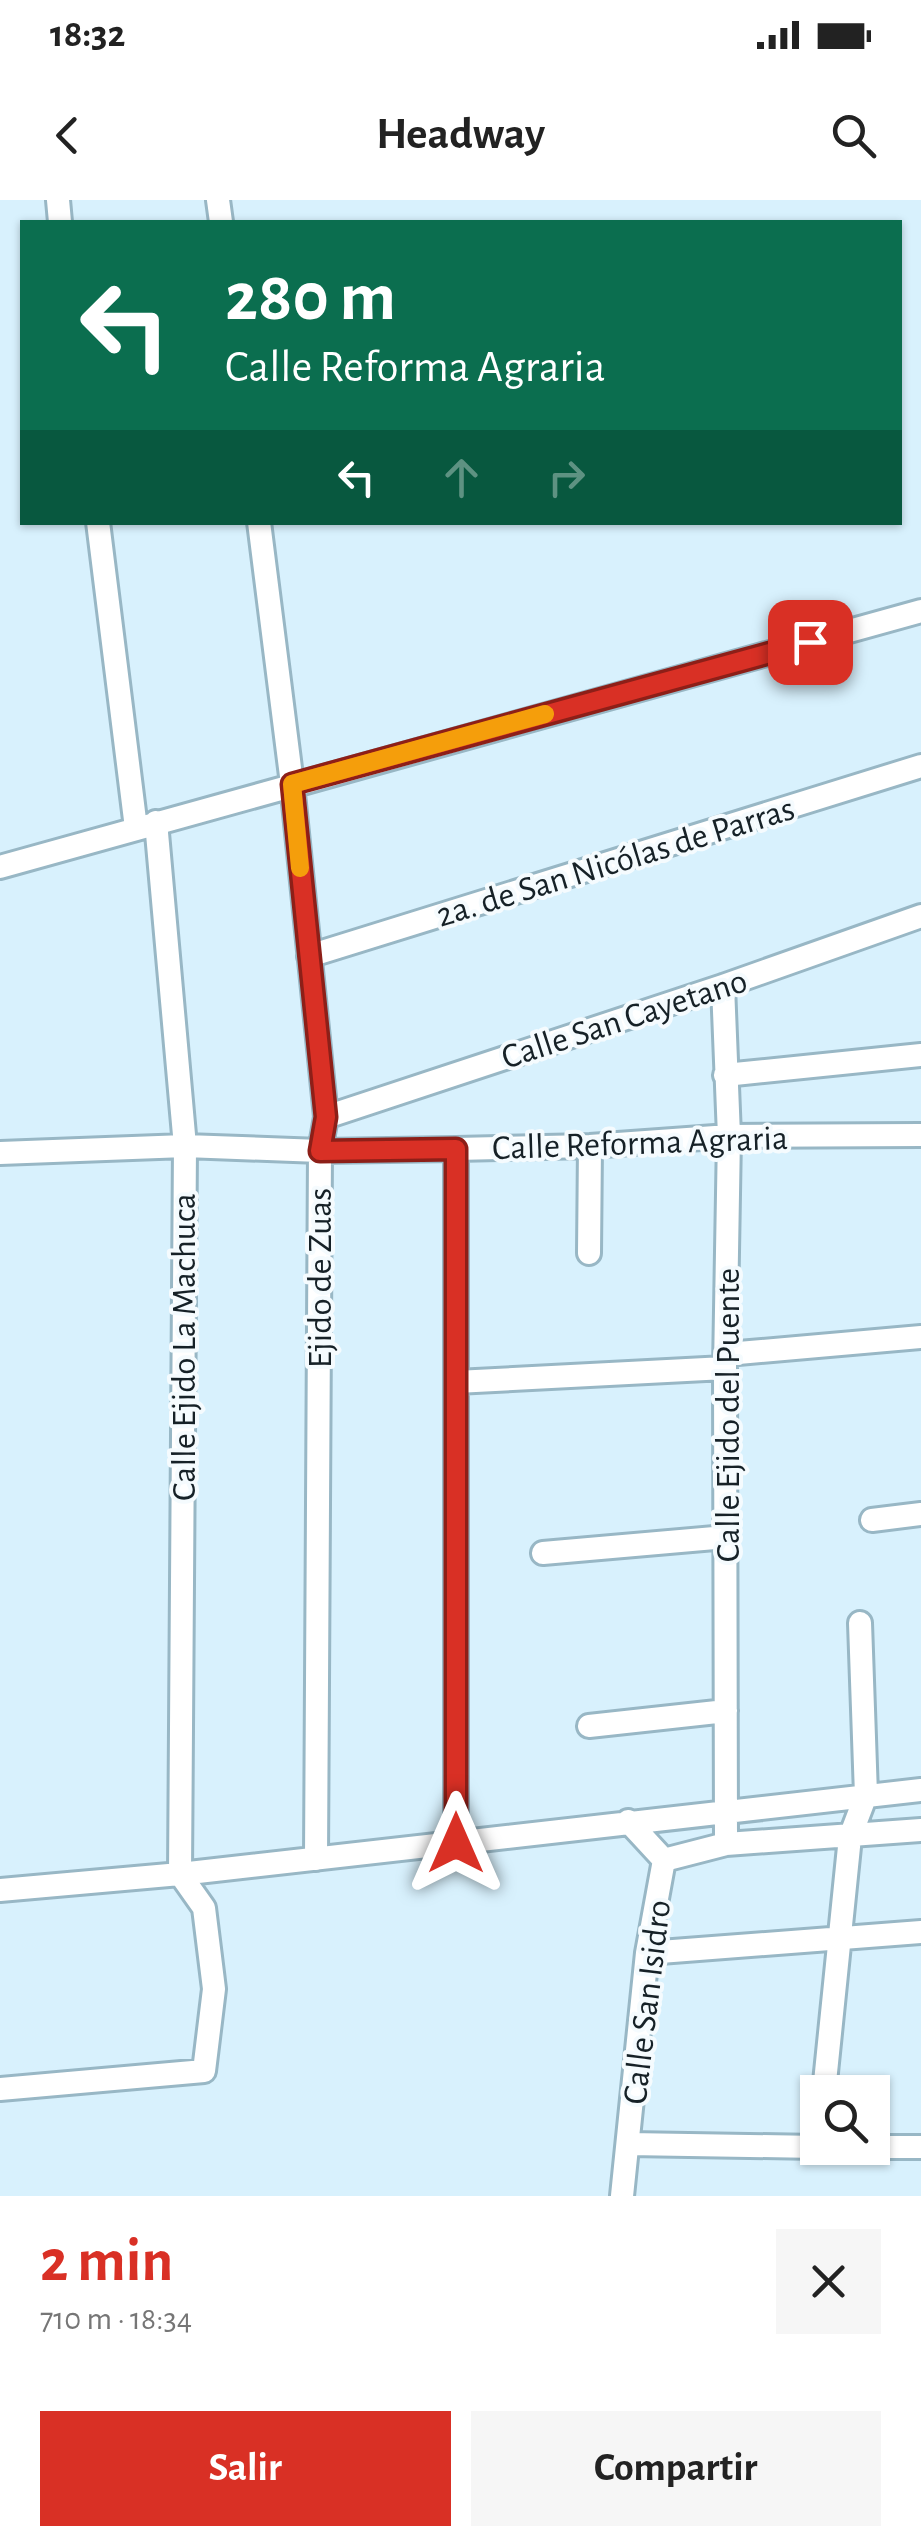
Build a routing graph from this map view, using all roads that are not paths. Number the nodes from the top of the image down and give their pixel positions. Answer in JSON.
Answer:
{"nodes":[{"id":1,"x":98,"y":525,"type":"edge"},
{"id":2,"x":259,"y":525,"type":"edge"},
{"id":3,"x":921,"y":611,"type":"edge"},
{"id":4,"x":921,"y":766,"type":"edge"},
{"id":5,"x":292,"y":784,"type":"junction"},
{"id":6,"x":146,"y":825,"type":"junction"},
{"id":7,"x":0,"y":867,"type":"edge"},
{"id":8,"x":921,"y":916,"type":"edge"},
{"id":9,"x":309,"y":956,"type":"junction"},
{"id":10,"x":723,"y":986,"type":"junction"},
{"id":11,"x":921,"y":1055,"type":"edge"},
{"id":12,"x":726,"y":1075,"type":"junction"},
{"id":13,"x":326,"y":1117,"type":"junction"},
{"id":14,"x":921,"y":1135,"type":"edge"},
{"id":15,"x":728,"y":1136,"type":"junction"},
{"id":16,"x":185,"y":1146,"type":"junction"},
{"id":17,"x":590,"y":1146,"type":"junction"},
{"id":18,"x":456,"y":1149,"type":"junction"},
{"id":19,"x":320,"y":1151,"type":"junction"},
{"id":20,"x":0,"y":1152,"type":"edge"},
{"id":21,"x":589,"y":1252,"type":"dead end"},
{"id":22,"x":921,"y":1337,"type":"edge"},
{"id":23,"x":726,"y":1361,"type":"junction"},
{"id":24,"x":456,"y":1382,"type":"junction"},
{"id":25,"x":921,"y":1514,"type":"edge"},
{"id":26,"x":872,"y":1520,"type":"dead end"},
{"id":27,"x":726,"y":1536,"type":"junction"},
{"id":28,"x":544,"y":1553,"type":"dead end"},
{"id":29,"x":860,"y":1623,"type":"dead end"},
{"id":30,"x":726,"y":1712,"type":"junction"},
{"id":31,"x":589,"y":1726,"type":"dead end"},
{"id":32,"x":921,"y":1790,"type":"edge"},
{"id":33,"x":866,"y":1795,"type":"junction"},
{"id":34,"x":728,"y":1811,"type":"junction"},
{"id":35,"x":628,"y":1821,"type":"junction"},
{"id":36,"x":921,"y":1830,"type":"edge"},
{"id":37,"x":850,"y":1838,"type":"junction"},
{"id":38,"x":456,"y":1843,"type":"junction"},
{"id":39,"x":726,"y":1844,"type":"junction"},
{"id":40,"x":316,"y":1858,"type":"junction"},
{"id":41,"x":664,"y":1860,"type":"junction"},
{"id":42,"x":180,"y":1874,"type":"junction"},
{"id":43,"x":0,"y":1890,"type":"edge"},
{"id":44,"x":921,"y":1932,"type":"edge"},
{"id":45,"x":840,"y":1938,"type":"junction"},
{"id":46,"x":648,"y":1953,"type":"junction"},
{"id":47,"x":826,"y":2075,"type":"edge"},
{"id":48,"x":0,"y":2089,"type":"edge"},
{"id":49,"x":629,"y":2144,"type":"junction"},
{"id":50,"x":800,"y":2147,"type":"edge"},
{"id":51,"x":890,"y":2147,"type":"edge"},
{"id":52,"x":921,"y":2147,"type":"edge"},
{"id":53,"x":622,"y":2196,"type":"edge"}],
"edges":[{"from":1,"to":6,"type":"street","name":"Calle Ejido La Machuca"},
{"from":2,"to":5,"type":"street","name":"Ejido de Zuas"},
{"from":3,"to":5,"type":"street"},
{"from":4,"to":9,"type":"street","name":"2a. de San Nicólas de Parras"},
{"from":5,"to":6,"type":"street"},
{"from":5,"to":9,"type":"street","name":"Ejido de Zuas"},
{"from":6,"to":7,"type":"street"},
{"from":6,"to":16,"type":"street","name":"Calle Ejido La Machuca"},
{"from":8,"to":10,"type":"street","name":"Calle San Cayetano"},
{"from":9,"to":13,"type":"street","name":"Ejido de Zuas"},
{"from":10,"to":12,"type":"street","name":"Calle Ejido del Puente"},
{"from":10,"to":13,"type":"street","name":"Calle San Cayetano"},
{"from":11,"to":12,"type":"street"},
{"from":12,"to":15,"type":"street","name":"Calle Ejido del Puente"},
{"from":13,"to":19,"type":"street","name":"Ejido de Zuas"},
{"from":14,"to":15,"type":"street","name":"Calle Reforma Agraria"},
{"from":15,"to":17,"type":"street","name":"Calle Reforma Agraria"},
{"from":15,"to":23,"type":"street","name":"Calle Ejido del Puente"},
{"from":16,"to":19,"type":"street","name":"Calle Reforma Agraria"},
{"from":16,"to":20,"type":"street","name":"Calle Reforma Agraria"},
{"from":16,"to":42,"type":"street","name":"Calle Ejido La Machuca"},
{"from":17,"to":18,"type":"street","name":"Calle Reforma Agraria"},
{"from":17,"to":21,"type":"street"},
{"from":18,"to":19,"type":"street","name":"Calle Reforma Agraria"},
{"from":18,"to":24,"type":"street"},
{"from":19,"to":40,"type":"street","name":"Ejido de Zuas"},
{"from":22,"to":23,"type":"street"},
{"from":23,"to":24,"type":"street"},
{"from":23,"to":27,"type":"street","name":"Calle Ejido del Puente"},
{"from":24,"to":38,"type":"street"},
{"from":25,"to":26,"type":"street"},
{"from":27,"to":28,"type":"street"},
{"from":27,"to":30,"type":"street","name":"Calle Ejido del Puente"},
{"from":29,"to":33,"type":"street"},
{"from":30,"to":31,"type":"street"},
{"from":30,"to":34,"type":"street","name":"Calle Ejido del Puente"},
{"from":32,"to":33,"type":"street"},
{"from":33,"to":34,"type":"street"},
{"from":33,"to":37,"type":"street"},
{"from":34,"to":35,"type":"street"},
{"from":34,"to":39,"type":"street","name":"Calle Ejido del Puente"},
{"from":35,"to":38,"type":"street"},
{"from":35,"to":41,"type":"street"},
{"from":36,"to":37,"type":"street"},
{"from":37,"to":39,"type":"street"},
{"from":37,"to":45,"type":"street"},
{"from":38,"to":40,"type":"street"},
{"from":39,"to":41,"type":"street"},
{"from":40,"to":42,"type":"street"},
{"from":41,"to":46,"type":"street","name":"Calle San Isidro"},
{"from":42,"to":43,"type":"street"},
{"from":42,"to":48,"type":"street"},
{"from":44,"to":45,"type":"street"},
{"from":45,"to":46,"type":"street"},
{"from":45,"to":47,"type":"street"},
{"from":46,"to":49,"type":"street","name":"Calle San Isidro"},
{"from":49,"to":50,"type":"street"},
{"from":49,"to":53,"type":"street","name":"Calle San Isidro"},
{"from":51,"to":52,"type":"street"}]}
